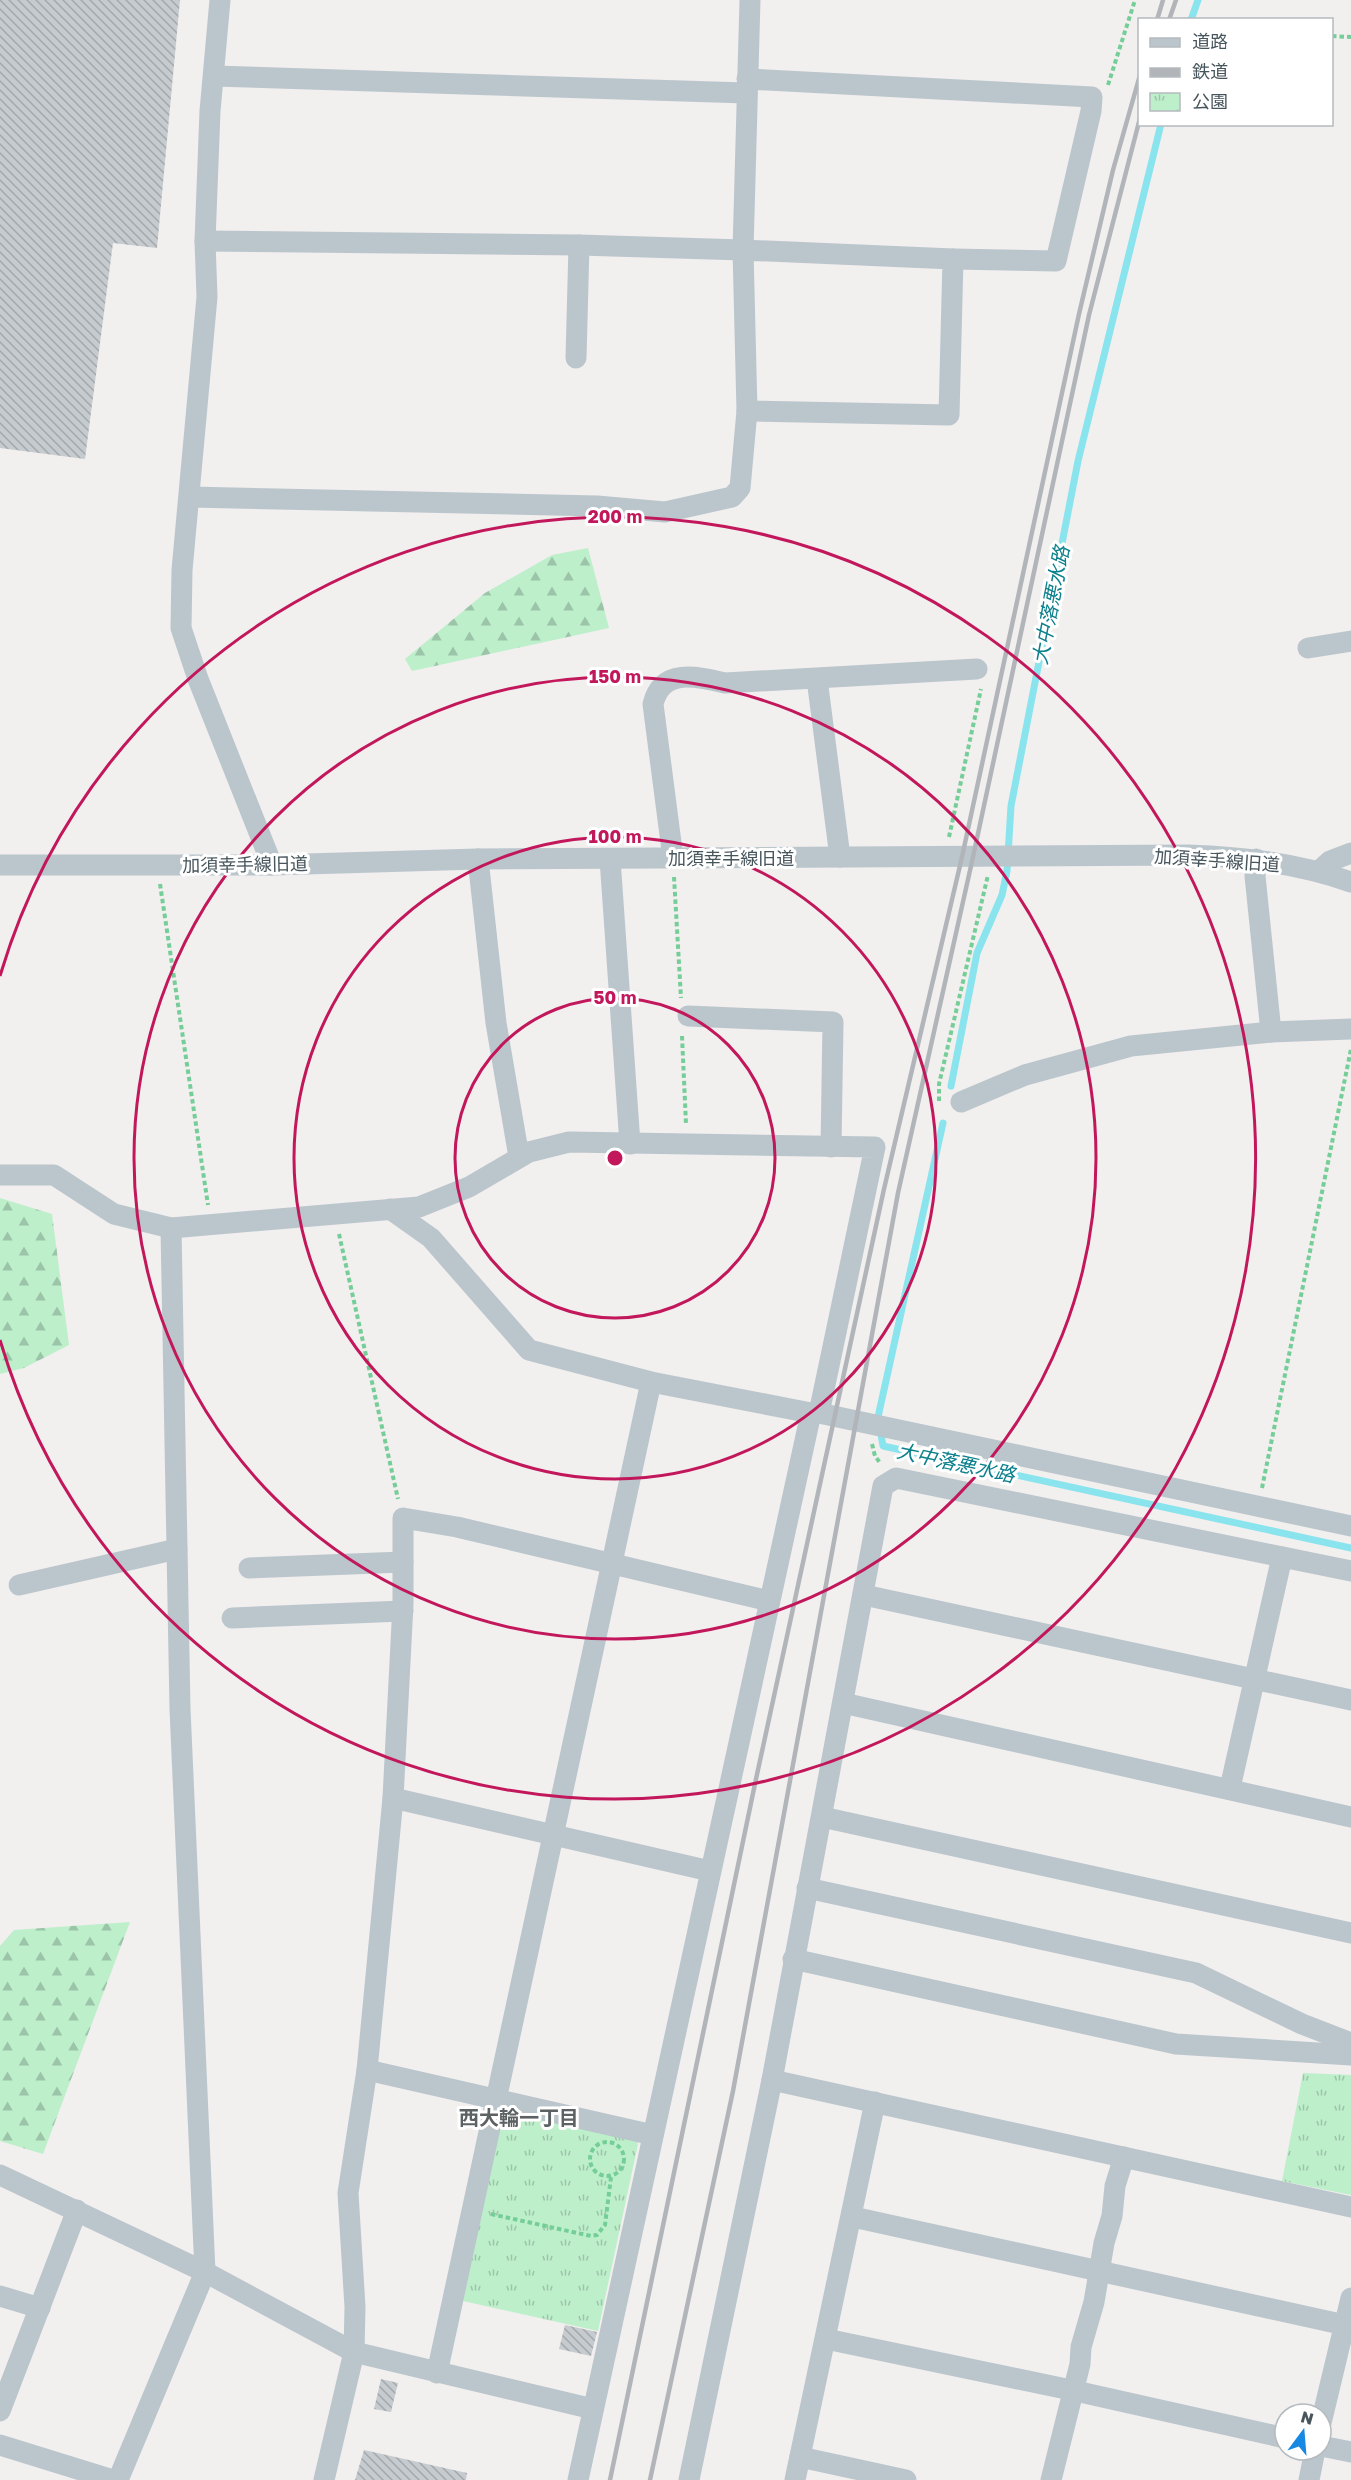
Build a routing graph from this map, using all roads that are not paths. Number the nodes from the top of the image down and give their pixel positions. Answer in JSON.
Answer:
{"nodes":[{"id":1,"x":220,"y":0,"type":"edge"},
{"id":2,"x":750,"y":0,"type":"edge"},
{"id":3,"x":214,"y":76,"type":"junction"},
{"id":4,"x":746,"y":86,"type":"junction"},
{"id":5,"x":205,"y":242,"type":"junction"},
{"id":6,"x":579,"y":245,"type":"junction"},
{"id":7,"x":743,"y":250,"type":"junction"},
{"id":8,"x":953,"y":259,"type":"junction"},
{"id":9,"x":576,"y":358,"type":"dead end"},
{"id":10,"x":747,"y":411,"type":"junction"},
{"id":11,"x":190,"y":497,"type":"junction"},
{"id":12,"x":1351,"y":641,"type":"edge"},
{"id":13,"x":1308,"y":648,"type":"dead end"},
{"id":14,"x":977,"y":669,"type":"road end"},
{"id":15,"x":818,"y":679,"type":"junction"},
{"id":16,"x":1351,"y":853,"type":"edge"},
{"id":17,"x":840,"y":857,"type":"junction"},
{"id":18,"x":673,"y":858,"type":"junction"},
{"id":19,"x":478,"y":859,"type":"junction"},
{"id":20,"x":610,"y":859,"type":"junction"},
{"id":21,"x":1256,"y":859,"type":"junction"},
{"id":22,"x":0,"y":865,"type":"edge"},
{"id":23,"x":272,"y":865,"type":"junction"},
{"id":24,"x":1319,"y":871,"type":"junction"},
{"id":25,"x":1351,"y":882,"type":"edge"},
{"id":26,"x":688,"y":1017,"type":"dead end"},
{"id":27,"x":1351,"y":1029,"type":"edge"},
{"id":28,"x":1271,"y":1032,"type":"junction"},
{"id":29,"x":961,"y":1101,"type":"road end"},
{"id":30,"x":630,"y":1144,"type":"junction"},
{"id":31,"x":831,"y":1147,"type":"junction"},
{"id":32,"x":519,"y":1157,"type":"junction"},
{"id":33,"x":0,"y":1175,"type":"edge"},
{"id":34,"x":390,"y":1209,"type":"junction"},
{"id":35,"x":171,"y":1228,"type":"junction"},
{"id":36,"x":651,"y":1382,"type":"junction"},
{"id":37,"x":815,"y":1413,"type":"junction"},
{"id":38,"x":1351,"y":1526,"type":"edge"},
{"id":39,"x":177,"y":1549,"type":"junction"},
{"id":40,"x":1282,"y":1557,"type":"junction"},
{"id":41,"x":403,"y":1562,"type":"junction"},
{"id":42,"x":612,"y":1564,"type":"junction"},
{"id":43,"x":249,"y":1568,"type":"dead end"},
{"id":44,"x":1351,"y":1571,"type":"edge"},
{"id":45,"x":19,"y":1585,"type":"dead end"},
{"id":46,"x":864,"y":1595,"type":"junction"},
{"id":47,"x":769,"y":1601,"type":"junction"},
{"id":48,"x":403,"y":1611,"type":"junction"},
{"id":49,"x":232,"y":1618,"type":"dead end"},
{"id":50,"x":1254,"y":1678,"type":"junction"},
{"id":51,"x":1351,"y":1700,"type":"edge"},
{"id":52,"x":843,"y":1703,"type":"junction"},
{"id":53,"x":1230,"y":1788,"type":"junction"},
{"id":54,"x":393,"y":1798,"type":"junction"},
{"id":55,"x":822,"y":1817,"type":"junction"},
{"id":56,"x":1351,"y":1817,"type":"edge"},
{"id":57,"x":553,"y":1835,"type":"junction"},
{"id":58,"x":710,"y":1871,"type":"junction"},
{"id":59,"x":807,"y":1888,"type":"junction"},
{"id":60,"x":1351,"y":1933,"type":"edge"},
{"id":61,"x":793,"y":1959,"type":"junction"},
{"id":62,"x":1351,"y":2043,"type":"edge"},
{"id":63,"x":1351,"y":2055,"type":"edge"},
{"id":64,"x":367,"y":2070,"type":"junction"},
{"id":65,"x":772,"y":2080,"type":"junction"},
{"id":66,"x":496,"y":2099,"type":"junction"},
{"id":67,"x":875,"y":2102,"type":"junction"},
{"id":68,"x":653,"y":2134,"type":"junction"},
{"id":69,"x":1124,"y":2157,"type":"junction"},
{"id":70,"x":0,"y":2175,"type":"edge"},
{"id":71,"x":1351,"y":2207,"type":"edge"},
{"id":72,"x":77,"y":2210,"type":"junction"},
{"id":73,"x":853,"y":2217,"type":"junction"},
{"id":74,"x":1099,"y":2271,"type":"junction"},
{"id":75,"x":205,"y":2272,"type":"junction"},
{"id":76,"x":0,"y":2296,"type":"edge"},
{"id":77,"x":1351,"y":2298,"type":"edge"},
{"id":78,"x":40,"y":2308,"type":"junction"},
{"id":79,"x":1345,"y":2325,"type":"junction"},
{"id":80,"x":826,"y":2339,"type":"junction"},
{"id":81,"x":354,"y":2352,"type":"junction"},
{"id":82,"x":437,"y":2373,"type":"junction"},
{"id":83,"x":1071,"y":2390,"type":"junction"},
{"id":84,"x":1326,"y":2402,"type":"edge"},
{"id":85,"x":593,"y":2409,"type":"junction"},
{"id":86,"x":0,"y":2411,"type":"edge"},
{"id":87,"x":1273,"y":2435,"type":"edge"},
{"id":88,"x":0,"y":2445,"type":"edge"},
{"id":89,"x":1333,"y":2448,"type":"edge"},
{"id":90,"x":1351,"y":2452,"type":"edge"},
{"id":91,"x":800,"y":2457,"type":"junction"},
{"id":92,"x":1313,"y":2462,"type":"edge"},
{"id":93,"x":113,"y":2480,"type":"edge"},
{"id":94,"x":118,"y":2480,"type":"edge"},
{"id":95,"x":324,"y":2480,"type":"edge"},
{"id":96,"x":578,"y":2480,"type":"edge"},
{"id":97,"x":689,"y":2480,"type":"edge"},
{"id":98,"x":795,"y":2480,"type":"edge"},
{"id":99,"x":906,"y":2480,"type":"edge"},
{"id":100,"x":1051,"y":2480,"type":"edge"},
{"id":101,"x":1309,"y":2480,"type":"edge"}],
"edges":[{"from":1,"to":3,"type":"street"},
{"from":2,"to":4,"type":"street"},
{"from":3,"to":4,"type":"street"},
{"from":3,"to":5,"type":"street"},
{"from":4,"to":7,"type":"street"},
{"from":4,"to":8,"type":"street"},
{"from":5,"to":6,"type":"street"},
{"from":5,"to":11,"type":"street"},
{"from":6,"to":7,"type":"street"},
{"from":6,"to":9,"type":"street"},
{"from":7,"to":8,"type":"street"},
{"from":7,"to":10,"type":"street"},
{"from":8,"to":10,"type":"street"},
{"from":10,"to":11,"type":"street"},
{"from":11,"to":23,"type":"street"},
{"from":12,"to":13,"type":"street"},
{"from":14,"to":15,"type":"street"},
{"from":15,"to":17,"type":"street"},
{"from":15,"to":18,"type":"street"},
{"from":16,"to":24,"type":"street"},
{"from":17,"to":18,"type":"street","name":"加須幸手線旧道"},
{"from":17,"to":21,"type":"street","name":"加須幸手線旧道"},
{"from":18,"to":20,"type":"street","name":"加須幸手線旧道"},
{"from":19,"to":20,"type":"street","name":"加須幸手線旧道"},
{"from":19,"to":23,"type":"street","name":"加須幸手線旧道"},
{"from":19,"to":32,"type":"street"},
{"from":20,"to":30,"type":"street"},
{"from":21,"to":24,"type":"street","name":"加須幸手線旧道"},
{"from":21,"to":28,"type":"street"},
{"from":22,"to":23,"type":"street","name":"加須幸手線旧道"},
{"from":24,"to":25,"type":"street","name":"加須幸手線旧道"},
{"from":26,"to":31,"type":"street"},
{"from":27,"to":28,"type":"street"},
{"from":28,"to":29,"type":"street"},
{"from":30,"to":31,"type":"street"},
{"from":30,"to":32,"type":"street"},
{"from":31,"to":37,"type":"street"},
{"from":32,"to":34,"type":"street"},
{"from":33,"to":35,"type":"street"},
{"from":34,"to":35,"type":"street"},
{"from":34,"to":36,"type":"street"},
{"from":35,"to":39,"type":"street"},
{"from":36,"to":37,"type":"street"},
{"from":36,"to":42,"type":"street"},
{"from":37,"to":38,"type":"street"},
{"from":37,"to":47,"type":"street"},
{"from":39,"to":45,"type":"street"},
{"from":39,"to":75,"type":"street"},
{"from":40,"to":44,"type":"street"},
{"from":40,"to":46,"type":"street"},
{"from":40,"to":50,"type":"street"},
{"from":41,"to":42,"type":"street"},
{"from":41,"to":43,"type":"street"},
{"from":41,"to":48,"type":"street"},
{"from":42,"to":47,"type":"street"},
{"from":42,"to":57,"type":"street"},
{"from":46,"to":50,"type":"street"},
{"from":46,"to":52,"type":"street"},
{"from":47,"to":58,"type":"street"},
{"from":48,"to":49,"type":"street"},
{"from":48,"to":54,"type":"street"},
{"from":50,"to":51,"type":"street"},
{"from":50,"to":53,"type":"street"},
{"from":52,"to":53,"type":"street"},
{"from":52,"to":55,"type":"street"},
{"from":53,"to":56,"type":"street"},
{"from":54,"to":57,"type":"street"},
{"from":54,"to":64,"type":"street"},
{"from":55,"to":59,"type":"street"},
{"from":55,"to":60,"type":"street"},
{"from":57,"to":58,"type":"street"},
{"from":57,"to":66,"type":"street"},
{"from":58,"to":68,"type":"street"},
{"from":59,"to":61,"type":"street"},
{"from":59,"to":62,"type":"street"},
{"from":61,"to":63,"type":"street"},
{"from":61,"to":65,"type":"street"},
{"from":64,"to":66,"type":"street"},
{"from":64,"to":81,"type":"street"},
{"from":65,"to":67,"type":"street"},
{"from":65,"to":97,"type":"street"},
{"from":66,"to":68,"type":"street"},
{"from":66,"to":82,"type":"street"},
{"from":67,"to":69,"type":"street"},
{"from":67,"to":73,"type":"street"},
{"from":68,"to":85,"type":"street"},
{"from":69,"to":71,"type":"street"},
{"from":69,"to":74,"type":"street"},
{"from":70,"to":72,"type":"street"},
{"from":72,"to":75,"type":"street"},
{"from":72,"to":78,"type":"street"},
{"from":73,"to":74,"type":"street"},
{"from":73,"to":80,"type":"street"},
{"from":74,"to":79,"type":"street"},
{"from":74,"to":83,"type":"street"},
{"from":75,"to":81,"type":"street"},
{"from":75,"to":94,"type":"street"},
{"from":76,"to":78,"type":"street"},
{"from":77,"to":79,"type":"street"},
{"from":78,"to":86,"type":"street"},
{"from":79,"to":84,"type":"street"},
{"from":80,"to":83,"type":"street"},
{"from":80,"to":91,"type":"street"},
{"from":81,"to":82,"type":"street"},
{"from":81,"to":95,"type":"street"},
{"from":82,"to":85,"type":"street"},
{"from":83,"to":87,"type":"street"},
{"from":83,"to":100,"type":"street"},
{"from":85,"to":96,"type":"street"},
{"from":88,"to":93,"type":"street"},
{"from":89,"to":90,"type":"street"},
{"from":91,"to":98,"type":"street"},
{"from":91,"to":99,"type":"street"},
{"from":92,"to":101,"type":"street"}]}
